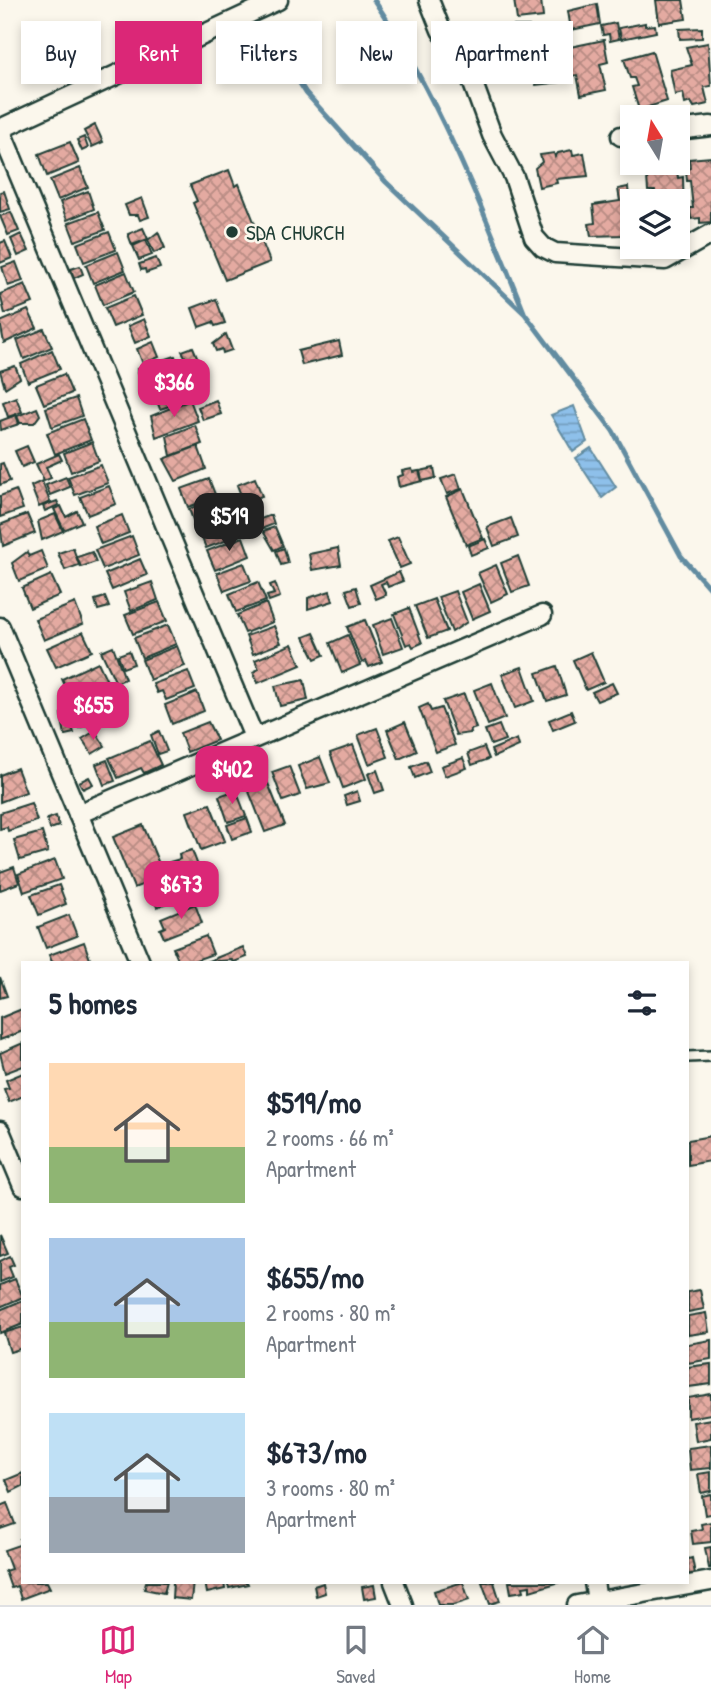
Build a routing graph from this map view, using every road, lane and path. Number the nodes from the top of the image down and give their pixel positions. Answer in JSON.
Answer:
{"nodes":[{"id":1,"x":278,"y":0,"type":"edge"},
{"id":2,"x":429,"y":0,"type":"edge"},
{"id":3,"x":711,"y":126,"type":"edge"},
{"id":4,"x":690,"y":128,"type":"edge"},
{"id":5,"x":0,"y":129,"type":"edge"},
{"id":6,"x":711,"y":234,"type":"edge"},
{"id":7,"x":542,"y":615,"type":"dead end"},
{"id":8,"x":0,"y":627,"type":"edge"},
{"id":9,"x":254,"y":737,"type":"junction"},
{"id":10,"x":78,"y":814,"type":"junction"},
{"id":11,"x":140,"y":961,"type":"edge"},
{"id":12,"x":711,"y":1056,"type":"edge"},
{"id":13,"x":689,"y":1057,"type":"edge"},
{"id":14,"x":0,"y":1131,"type":"edge"},
{"id":15,"x":21,"y":1181,"type":"edge"},
{"id":16,"x":711,"y":1581,"type":"edge"},
{"id":17,"x":395,"y":1584,"type":"edge"},
{"id":18,"x":594,"y":1584,"type":"edge"},
{"id":19,"x":597,"y":1601,"type":"junction"},
{"id":20,"x":401,"y":1605,"type":"edge"},
{"id":21,"x":577,"y":1605,"type":"edge"}],
"edges":[{"from":1,"to":5,"type":"street"},
{"from":2,"to":6,"type":"street"},
{"from":3,"to":4,"type":"street"},
{"from":5,"to":9,"type":"street"},
{"from":7,"to":9,"type":"street"},
{"from":8,"to":10,"type":"street"},
{"from":9,"to":10,"type":"street"},
{"from":10,"to":11,"type":"street"},
{"from":12,"to":13,"type":"lane"},
{"from":14,"to":15,"type":"street"},
{"from":16,"to":19,"type":"street"},
{"from":17,"to":20,"type":"street"},
{"from":18,"to":19,"type":"street"},
{"from":19,"to":21,"type":"street"}]}
